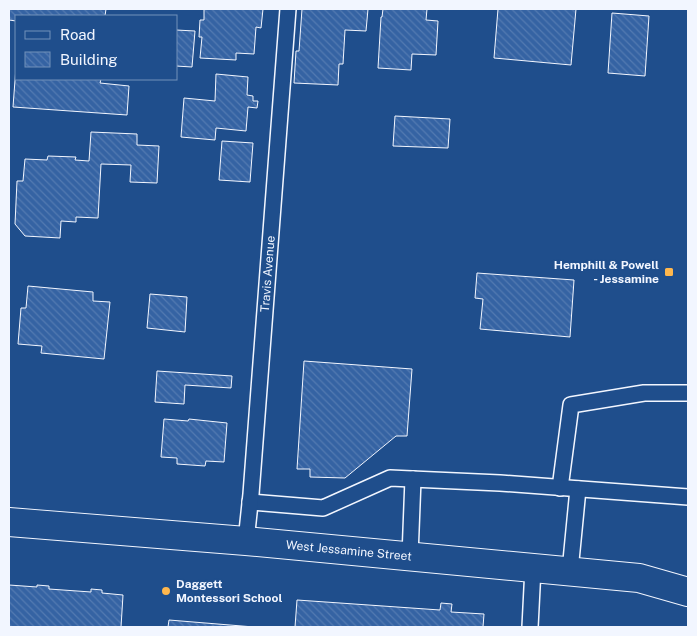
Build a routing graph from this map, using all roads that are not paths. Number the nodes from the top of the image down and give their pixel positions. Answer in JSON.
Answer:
{"nodes":[{"id":1,"x":288,"y":9,"type":"edge"},
{"id":2,"x":688,"y":392,"type":"edge"},
{"id":3,"x":413,"y":479,"type":"junction"},
{"id":4,"x":560,"y":488,"type":"junction"},
{"id":5,"x":578,"y":489,"type":"junction"},
{"id":6,"x":688,"y":498,"type":"edge"},
{"id":7,"x":250,"y":502,"type":"junction"},
{"id":8,"x":9,"y":522,"type":"edge"},
{"id":9,"x":246,"y":541,"type":"junction"},
{"id":10,"x":410,"y":556,"type":"junction"},
{"id":11,"x":533,"y":568,"type":"junction"},
{"id":12,"x":570,"y":571,"type":"junction"},
{"id":13,"x":688,"y":592,"type":"edge"},
{"id":14,"x":530,"y":627,"type":"edge"}],
"edges":[{"from":1,"to":7,"type":"lane","name":"Travis Avenue"},
{"from":2,"to":4,"type":"lane"},
{"from":3,"to":4,"type":"lane"},
{"from":3,"to":7,"type":"lane"},
{"from":3,"to":10,"type":"lane"},
{"from":4,"to":5,"type":"lane"},
{"from":5,"to":6,"type":"lane"},
{"from":5,"to":12,"type":"lane"},
{"from":7,"to":9,"type":"lane","name":"Travis Avenue"},
{"from":8,"to":9,"type":"street","name":"West Jessamine Street"},
{"from":9,"to":10,"type":"street","name":"West Jessamine Street"},
{"from":10,"to":11,"type":"street","name":"West Jessamine Street"},
{"from":11,"to":12,"type":"street","name":"West Jessamine Street"},
{"from":11,"to":14,"type":"lane"},
{"from":12,"to":13,"type":"street","name":"West Jessamine Street"}]}
